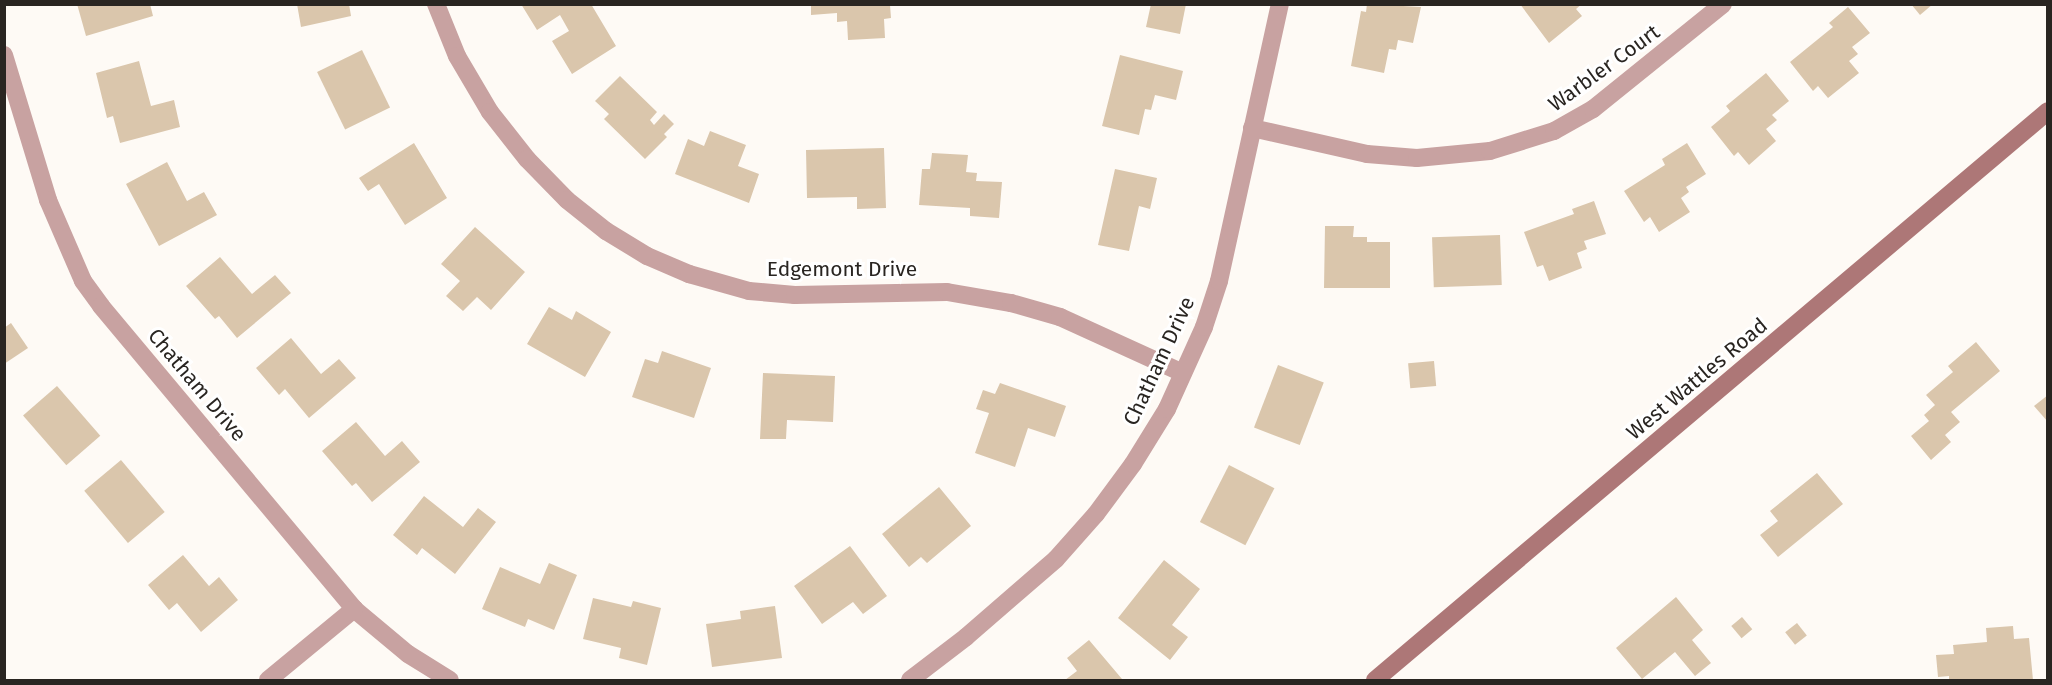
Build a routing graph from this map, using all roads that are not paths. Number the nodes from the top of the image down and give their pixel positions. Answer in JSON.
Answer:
{"nodes":[{"id":1,"x":436,"y":4,"type":"edge"},
{"id":2,"x":1280,"y":4,"type":"edge"},
{"id":3,"x":1724,"y":4,"type":"edge"},
{"id":4,"x":4,"y":55,"type":"edge"},
{"id":5,"x":2048,"y":111,"type":"edge"},
{"id":6,"x":1252,"y":128,"type":"junction"},
{"id":7,"x":1183,"y":373,"type":"junction"},
{"id":8,"x":354,"y":609,"type":"junction"},
{"id":9,"x":268,"y":681,"type":"edge"},
{"id":10,"x":450,"y":681,"type":"edge"},
{"id":11,"x":910,"y":681,"type":"edge"},
{"id":12,"x":1375,"y":681,"type":"edge"}],
"edges":[{"from":1,"to":7,"type":"street","name":"Edgemont Drive"},
{"from":2,"to":6,"type":"street","name":"Chatham Drive"},
{"from":3,"to":6,"type":"street","name":"Warbler Court"},
{"from":4,"to":8,"type":"street","name":"Chatham Drive"},
{"from":5,"to":12,"type":"street","name":"West Wattles Road"},
{"from":6,"to":7,"type":"street","name":"Chatham Drive"},
{"from":7,"to":11,"type":"street","name":"Chatham Drive"},
{"from":8,"to":9,"type":"street"},
{"from":8,"to":10,"type":"street","name":"Chatham Drive"}]}
